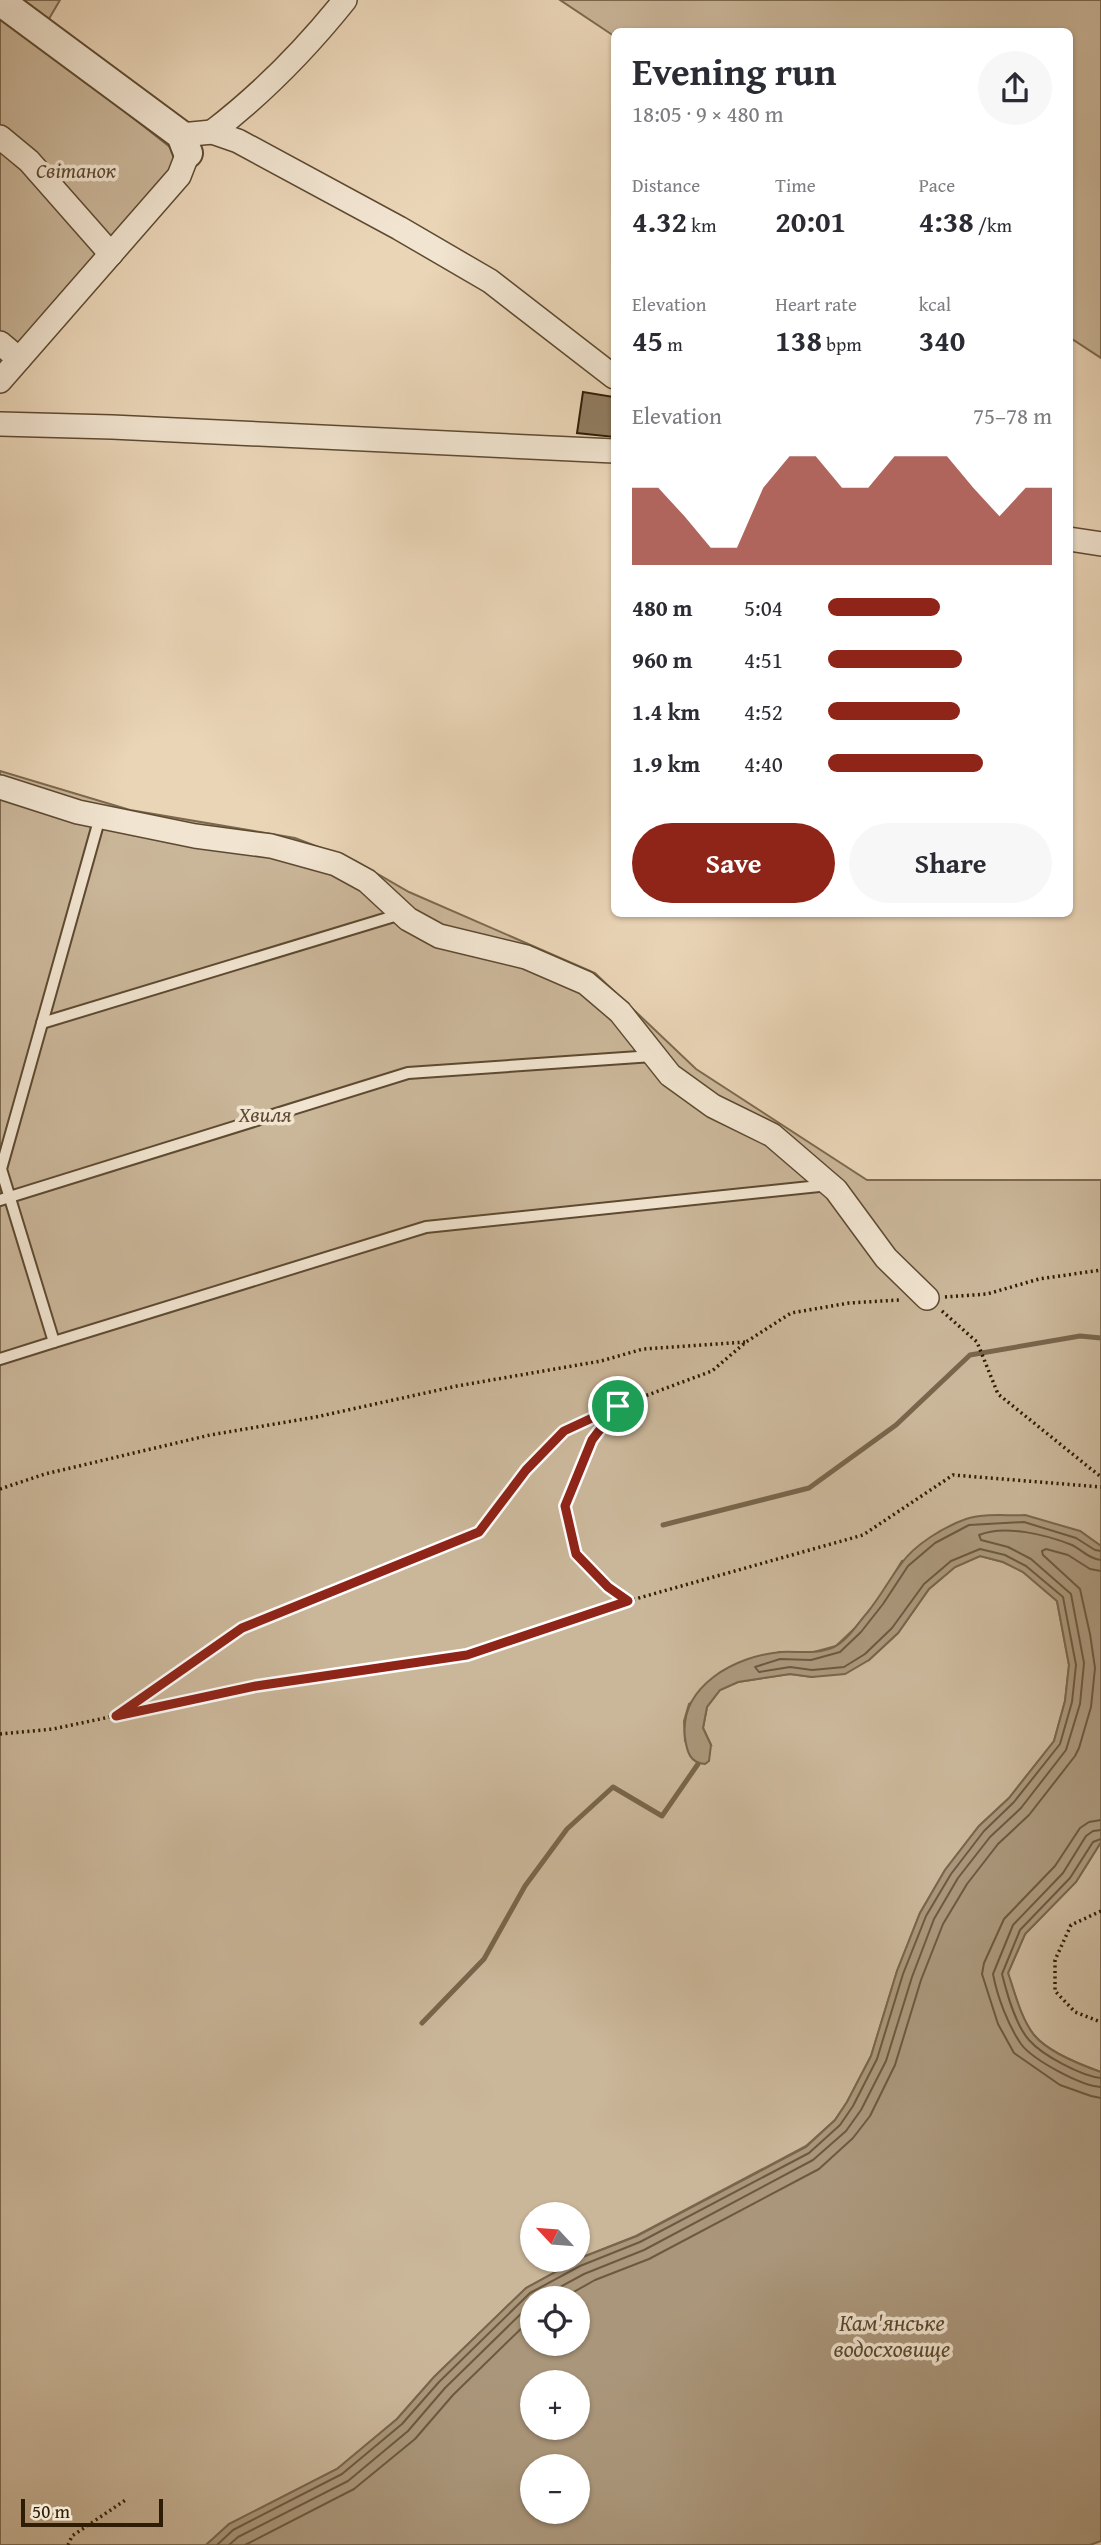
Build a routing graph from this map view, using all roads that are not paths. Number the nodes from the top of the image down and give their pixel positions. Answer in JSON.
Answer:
{"nodes":[{"id":1,"x":345,"y":0,"type":"edge"},
{"id":2,"x":0,"y":1,"type":"edge"},
{"id":3,"x":212,"y":132,"type":"junction"},
{"id":4,"x":0,"y":137,"type":"edge"},
{"id":5,"x":184,"y":144,"type":"junction"},
{"id":6,"x":111,"y":254,"type":"junction"},
{"id":7,"x":0,"y":343,"type":"edge"},
{"id":8,"x":19,"y":359,"type":"junction"},
{"id":9,"x":611,"y":375,"type":"edge"},
{"id":10,"x":0,"y":381,"type":"edge"},
{"id":11,"x":0,"y":424,"type":"edge"},
{"id":12,"x":611,"y":451,"type":"edge"},
{"id":13,"x":1073,"y":540,"type":"edge"},
{"id":14,"x":1101,"y":544,"type":"edge"},
{"id":15,"x":0,"y":787,"type":"edge"},
{"id":16,"x":100,"y":817,"type":"junction"},
{"id":17,"x":403,"y":914,"type":"junction"},
{"id":18,"x":42,"y":1023,"type":"junction"},
{"id":19,"x":654,"y":1055,"type":"junction"},
{"id":20,"x":830,"y":1185,"type":"junction"},
{"id":21,"x":5,"y":1199,"type":"edge"},
{"id":22,"x":927,"y":1298,"type":"road end"},
{"id":23,"x":54,"y":1342,"type":"junction"},
{"id":24,"x":0,"y":1359,"type":"edge"}],
"edges":[{"from":1,"to":3,"type":"street"},
{"from":2,"to":5,"type":"street"},
{"from":3,"to":5,"type":"street"},
{"from":3,"to":9,"type":"street"},
{"from":4,"to":6,"type":"street"},
{"from":5,"to":6,"type":"street"},
{"from":6,"to":8,"type":"street"},
{"from":7,"to":8,"type":"street"},
{"from":8,"to":10,"type":"street"},
{"from":11,"to":12,"type":"street"},
{"from":13,"to":14,"type":"street"},
{"from":15,"to":16,"type":"street"},
{"from":16,"to":17,"type":"street"},
{"from":16,"to":18,"type":"lane"},
{"from":17,"to":18,"type":"lane"},
{"from":17,"to":19,"type":"street"},
{"from":18,"to":21,"type":"lane"},
{"from":19,"to":20,"type":"street"},
{"from":19,"to":21,"type":"lane"},
{"from":20,"to":22,"type":"street"},
{"from":20,"to":23,"type":"lane"},
{"from":21,"to":23,"type":"lane"},
{"from":23,"to":24,"type":"lane"}]}
